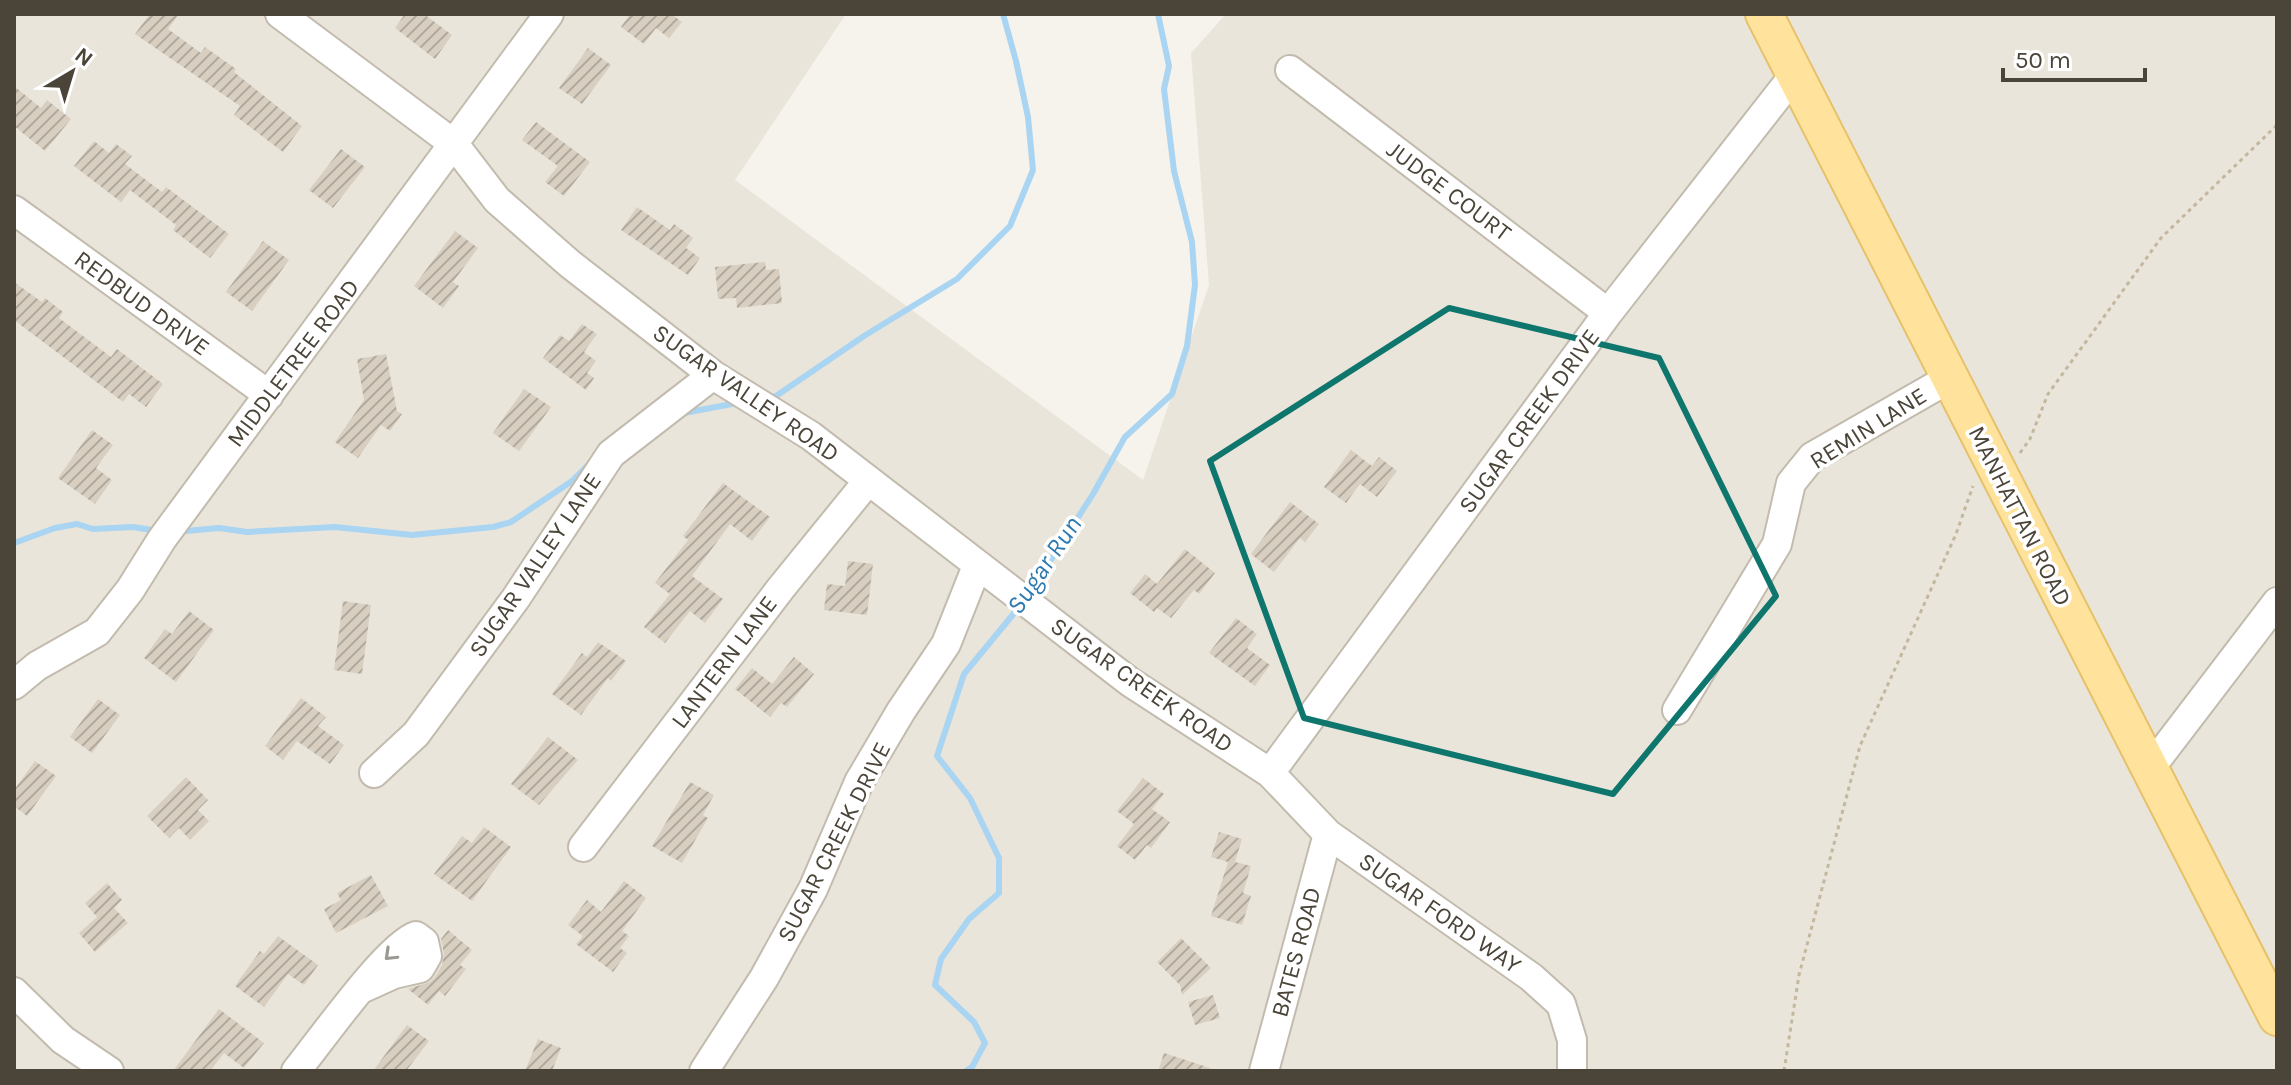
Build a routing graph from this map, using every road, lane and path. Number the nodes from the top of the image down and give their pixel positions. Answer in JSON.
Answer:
{"nodes":[{"id":1,"x":280,"y":14,"type":"edge"},
{"id":2,"x":549,"y":14,"type":"edge"},
{"id":3,"x":1764,"y":14,"type":"edge"},
{"id":4,"x":1290,"y":70,"type":"dead end"},
{"id":5,"x":1795,"y":74,"type":"junction"},
{"id":6,"x":2277,"y":125,"type":"edge"},
{"id":7,"x":454,"y":144,"type":"junction"},
{"id":8,"x":14,"y":210,"type":"edge"},
{"id":9,"x":1608,"y":313,"type":"junction"},
{"id":10,"x":713,"y":375,"type":"junction"},
{"id":11,"x":1950,"y":378,"type":"junction"},
{"id":12,"x":269,"y":395,"type":"junction"},
{"id":13,"x":1996,"y":471,"type":"junction"},
{"id":14,"x":868,"y":481,"type":"junction"},
{"id":15,"x":986,"y":573,"type":"junction"},
{"id":16,"x":2277,"y":602,"type":"edge"},
{"id":17,"x":14,"y":685,"type":"edge"},
{"id":18,"x":1677,"y":710,"type":"dead end"},
{"id":19,"x":2151,"y":767,"type":"junction"},
{"id":20,"x":374,"y":773,"type":"dead end"},
{"id":21,"x":1270,"y":773,"type":"junction"},
{"id":22,"x":1328,"y":834,"type":"junction"},
{"id":23,"x":583,"y":847,"type":"dead end"},
{"id":24,"x":361,"y":989,"type":"dead end"},
{"id":25,"x":14,"y":992,"type":"edge"},
{"id":26,"x":2277,"y":1017,"type":"edge"},
{"id":27,"x":109,"y":1071,"type":"edge"},
{"id":28,"x":296,"y":1071,"type":"edge"},
{"id":29,"x":704,"y":1071,"type":"edge"},
{"id":30,"x":1264,"y":1071,"type":"edge"},
{"id":31,"x":1572,"y":1071,"type":"edge"},
{"id":32,"x":1784,"y":1071,"type":"edge"}],
"edges":[{"from":1,"to":7,"type":"street","name":"SUGAR VALLEY ROAD"},
{"from":2,"to":7,"type":"street","name":"MIDDLETREE ROAD"},
{"from":3,"to":5,"type":"main road","name":"MANHATTAN ROAD"},
{"from":4,"to":9,"type":"street","name":"JUDGE COURT"},
{"from":5,"to":9,"type":"street","name":"SUGAR CREEK DRIVE"},
{"from":5,"to":11,"type":"main road","name":"MANHATTAN ROAD"},
{"from":6,"to":13,"type":"path"},
{"from":7,"to":10,"type":"street","name":"SUGAR VALLEY ROAD"},
{"from":7,"to":12,"type":"street","name":"MIDDLETREE ROAD"},
{"from":8,"to":12,"type":"street","name":"REDBUD DRIVE"},
{"from":9,"to":21,"type":"street","name":"SUGAR CREEK DRIVE"},
{"from":10,"to":14,"type":"street","name":"SUGAR VALLEY ROAD"},
{"from":10,"to":20,"type":"street","name":"SUGAR VALLEY LANE"},
{"from":11,"to":13,"type":"main road","name":"MANHATTAN ROAD"},
{"from":11,"to":18,"type":"street","name":"REMIN LANE"},
{"from":12,"to":17,"type":"street","name":"MIDDLETREE ROAD"},
{"from":13,"to":19,"type":"main road","name":"MANHATTAN ROAD"},
{"from":13,"to":32,"type":"path"},
{"from":14,"to":15,"type":"street","name":"SUGAR VALLEY ROAD"},
{"from":14,"to":23,"type":"street","name":"LANTERN LANE"},
{"from":15,"to":21,"type":"street","name":"SUGAR CREEK ROAD"},
{"from":15,"to":29,"type":"street","name":"SUGAR CREEK DRIVE"},
{"from":16,"to":19,"type":"street"},
{"from":19,"to":26,"type":"main road","name":"MANHATTAN ROAD"},
{"from":21,"to":22,"type":"street","name":"SUGAR FORD WAY"},
{"from":22,"to":30,"type":"street","name":"BATES ROAD"},
{"from":22,"to":31,"type":"street","name":"SUGAR FORD WAY"},
{"from":24,"to":28,"type":"street"},
{"from":25,"to":27,"type":"street"}]}
